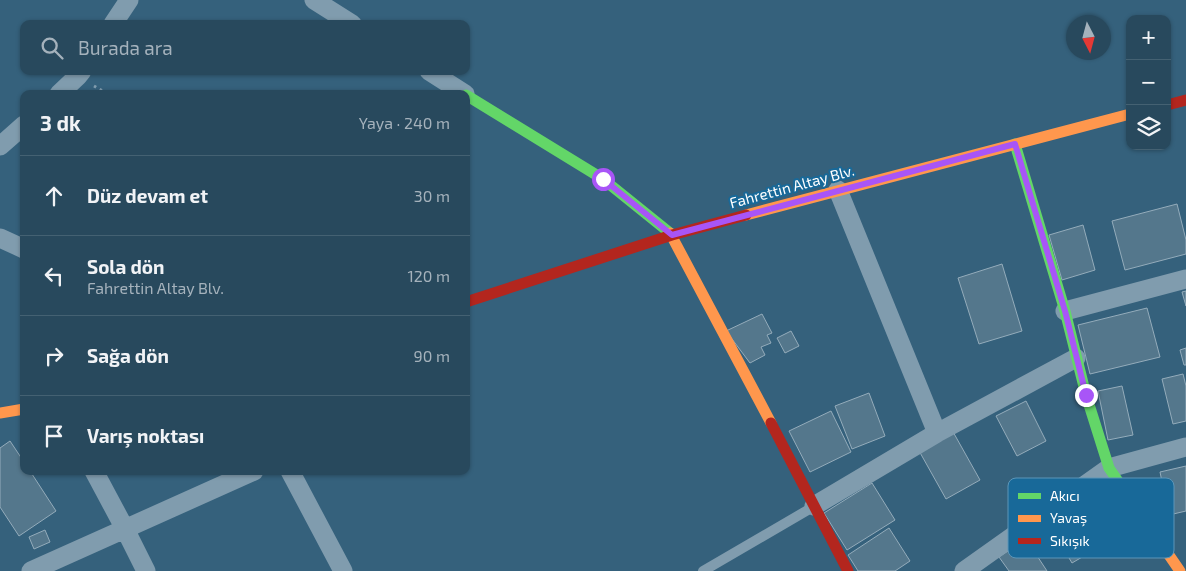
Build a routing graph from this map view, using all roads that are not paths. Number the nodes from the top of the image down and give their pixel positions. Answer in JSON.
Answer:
{"nodes":[{"id":1,"x":129,"y":0,"type":"edge"},
{"id":2,"x":314,"y":0,"type":"edge"},
{"id":3,"x":116,"y":20,"type":"edge"},
{"id":4,"x":346,"y":20,"type":"edge"},
{"id":5,"x":79,"y":75,"type":"edge"},
{"id":6,"x":435,"y":75,"type":"edge"},
{"id":7,"x":63,"y":90,"type":"edge"},
{"id":8,"x":460,"y":90,"type":"edge"},
{"id":9,"x":470,"y":96,"type":"edge"},
{"id":10,"x":1186,"y":100,"type":"edge"},
{"id":11,"x":1171,"y":104,"type":"edge"},
{"id":12,"x":1126,"y":115,"type":"edge"},
{"id":13,"x":20,"y":128,"type":"edge"},
{"id":14,"x":1015,"y":144,"type":"junction"},
{"id":15,"x":0,"y":146,"type":"edge"},
{"id":16,"x":838,"y":190,"type":"junction"},
{"id":17,"x":672,"y":235,"type":"junction"},
{"id":18,"x":0,"y":238,"type":"edge"},
{"id":19,"x":20,"y":247,"type":"edge"},
{"id":20,"x":1186,"y":280,"type":"edge"},
{"id":21,"x":470,"y":301,"type":"edge"},
{"id":22,"x":1065,"y":311,"type":"junction"},
{"id":23,"x":1076,"y":358,"type":"junction"},
{"id":24,"x":20,"y":410,"type":"edge"},
{"id":25,"x":0,"y":412,"type":"edge"},
{"id":26,"x":937,"y":433,"type":"junction"},
{"id":27,"x":1186,"y":447,"type":"edge"},
{"id":28,"x":1109,"y":468,"type":"junction"},
{"id":29,"x":96,"y":475,"type":"edge"},
{"id":30,"x":245,"y":475,"type":"edge"},
{"id":31,"x":292,"y":475,"type":"edge"},
{"id":32,"x":1095,"y":478,"type":"edge"},
{"id":33,"x":1116,"y":478,"type":"edge"},
{"id":34,"x":814,"y":506,"type":"junction"},
{"id":35,"x":125,"y":529,"type":"junction"},
{"id":36,"x":1008,"y":540,"type":"edge"},
{"id":37,"x":1171,"y":558,"type":"edge"},
{"id":38,"x":31,"y":571,"type":"edge"},
{"id":39,"x":146,"y":571,"type":"edge"},
{"id":40,"x":343,"y":571,"type":"edge"},
{"id":41,"x":703,"y":571,"type":"edge"},
{"id":42,"x":848,"y":571,"type":"edge"},
{"id":43,"x":964,"y":571,"type":"edge"},
{"id":44,"x":1180,"y":571,"type":"edge"}],
"edges":[{"from":1,"to":3,"type":"street"},
{"from":2,"to":4,"type":"street"},
{"from":5,"to":7,"type":"street"},
{"from":6,"to":8,"type":"street"},
{"from":9,"to":17,"type":"street"},
{"from":10,"to":11,"type":"street"},
{"from":12,"to":14,"type":"street","name":"Fahrettin Altay Blv."},
{"from":13,"to":15,"type":"street"},
{"from":14,"to":16,"type":"street","name":"Fahrettin Altay Blv."},
{"from":14,"to":22,"type":"street"},
{"from":16,"to":17,"type":"street","name":"Fahrettin Altay Blv."},
{"from":16,"to":26,"type":"street"},
{"from":17,"to":21,"type":"street","name":"Fahrettin Altay Blv."},
{"from":17,"to":34,"type":"street"},
{"from":18,"to":19,"type":"street"},
{"from":20,"to":22,"type":"street"},
{"from":22,"to":23,"type":"street"},
{"from":23,"to":26,"type":"street"},
{"from":23,"to":28,"type":"street"},
{"from":24,"to":25,"type":"street"},
{"from":26,"to":34,"type":"street"},
{"from":27,"to":28,"type":"street"},
{"from":28,"to":32,"type":"street"},
{"from":28,"to":33,"type":"street"},
{"from":29,"to":35,"type":"street"},
{"from":30,"to":35,"type":"street"},
{"from":31,"to":40,"type":"street"},
{"from":34,"to":41,"type":"lane"},
{"from":34,"to":42,"type":"street"},
{"from":35,"to":38,"type":"street"},
{"from":35,"to":39,"type":"street"},
{"from":36,"to":43,"type":"street"},
{"from":37,"to":44,"type":"street"}]}
